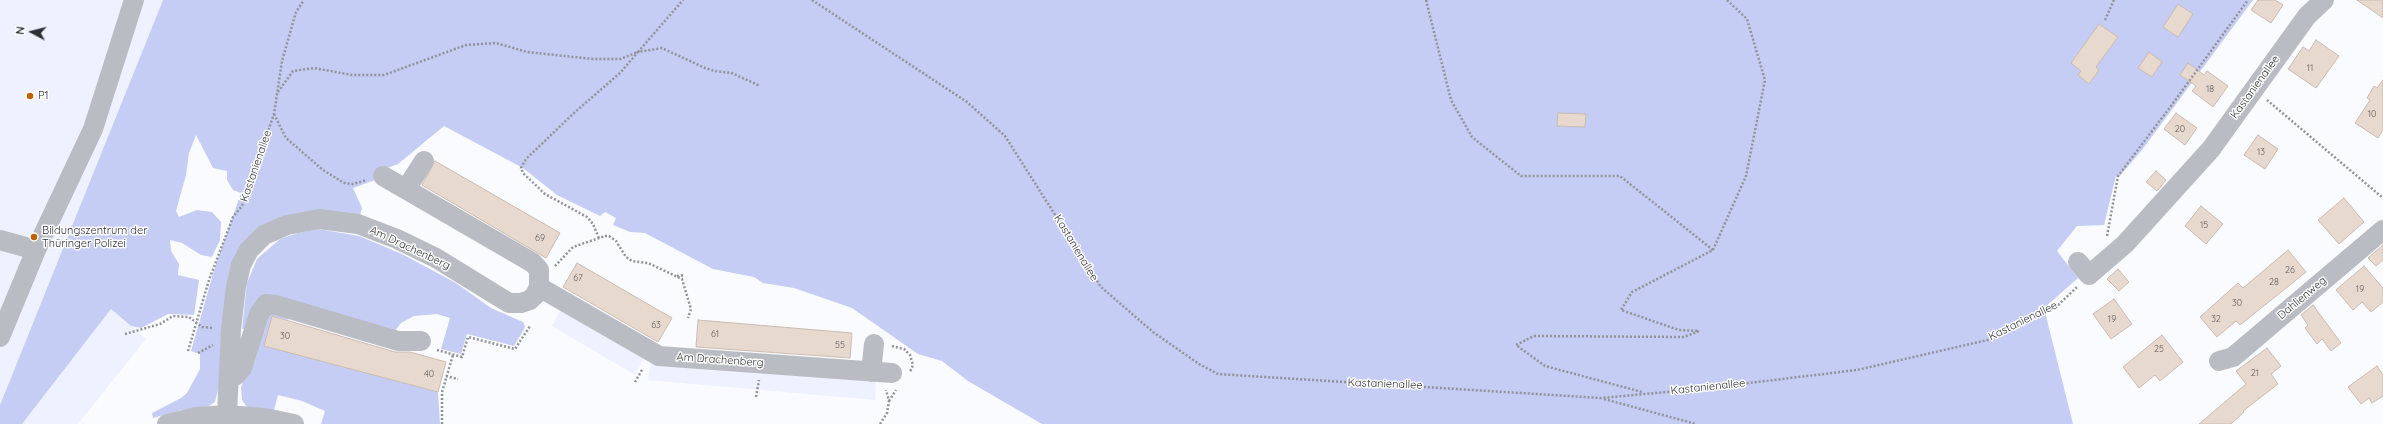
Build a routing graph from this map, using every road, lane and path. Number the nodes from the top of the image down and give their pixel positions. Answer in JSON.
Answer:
{"nodes":[{"id":1,"x":134,"y":0,"type":"edge"},
{"id":2,"x":304,"y":0,"type":"edge"},
{"id":3,"x":683,"y":0,"type":"edge"},
{"id":4,"x":812,"y":0,"type":"edge"},
{"id":5,"x":1426,"y":0,"type":"edge"},
{"id":6,"x":1727,"y":0,"type":"edge"},
{"id":7,"x":2114,"y":0,"type":"edge"},
{"id":8,"x":2248,"y":0,"type":"edge"},
{"id":9,"x":2322,"y":0,"type":"edge"},
{"id":10,"x":2105,"y":20,"type":"dead end"},
{"id":11,"x":638,"y":52,"type":"junction"},
{"id":12,"x":2265,"y":73,"type":"junction"},
{"id":13,"x":760,"y":86,"type":"dead end"},
{"id":14,"x":278,"y":92,"type":"junction"},
{"id":15,"x":2266,"y":98,"type":"joint"},
{"id":16,"x":274,"y":114,"type":"junction"},
{"id":17,"x":424,"y":160,"type":"dead end"},
{"id":18,"x":383,"y":176,"type":"joint"},
{"id":19,"x":406,"y":188,"type":"junction"},
{"id":20,"x":2383,"y":198,"type":"edge"},
{"id":21,"x":2383,"y":230,"type":"edge"},
{"id":22,"x":599,"y":238,"type":"junction"},
{"id":23,"x":2107,"y":238,"type":"dead end"},
{"id":24,"x":0,"y":240,"type":"edge"},
{"id":25,"x":36,"y":250,"type":"junction"},
{"id":26,"x":1713,"y":250,"type":"junction"},
{"id":27,"x":2084,"y":269,"type":"joint"},
{"id":28,"x":684,"y":275,"type":"dead end"},
{"id":29,"x":677,"y":276,"type":"junction"},
{"id":30,"x":539,"y":281,"type":"junction"},
{"id":31,"x":688,"y":318,"type":"dead end"},
{"id":32,"x":196,"y":322,"type":"junction"},
{"id":33,"x":530,"y":326,"type":"dead end"},
{"id":34,"x":231,"y":329,"type":"junction"},
{"id":35,"x":125,"y":334,"type":"dead end"},
{"id":36,"x":0,"y":337,"type":"edge"},
{"id":37,"x":421,"y":341,"type":"joint"},
{"id":38,"x":874,"y":344,"type":"dead end"},
{"id":39,"x":188,"y":351,"type":"dead end"},
{"id":40,"x":452,"y":355,"type":"junction"},
{"id":41,"x":2219,"y":361,"type":"dead end"},
{"id":42,"x":883,"y":373,"type":"junction"},
{"id":43,"x":446,"y":376,"type":"junction"},
{"id":44,"x":229,"y":377,"type":"junction"},
{"id":45,"x":458,"y":379,"type":"dead end"},
{"id":46,"x":1645,"y":392,"type":"junction"},
{"id":47,"x":1601,"y":398,"type":"junction"},
{"id":48,"x":227,"y":414,"type":"junction"},
{"id":49,"x":167,"y":424,"type":"edge"},
{"id":50,"x":294,"y":424,"type":"edge"},
{"id":51,"x":442,"y":424,"type":"edge"},
{"id":52,"x":880,"y":424,"type":"edge"},
{"id":53,"x":1696,"y":424,"type":"edge"}],
"edges":[{"from":1,"to":25,"type":"street"},
{"from":2,"to":14,"type":"path","name":"Kastanienallee"},
{"from":3,"to":11,"type":"path"},
{"from":4,"to":47,"type":"path","name":"Kastanienallee"},
{"from":5,"to":26,"type":"path"},
{"from":6,"to":26,"type":"path"},
{"from":7,"to":10,"type":"path"},
{"from":8,"to":23,"type":"path"},
{"from":9,"to":12,"type":"street","name":"Kastanienallee"},
{"from":11,"to":13,"type":"path"},
{"from":11,"to":14,"type":"path"},
{"from":11,"to":22,"type":"path"},
{"from":12,"to":15,"type":"street"},
{"from":12,"to":27,"type":"street","name":"Kastanienallee"},
{"from":14,"to":16,"type":"path","name":"Kastanienallee"},
{"from":15,"to":20,"type":"path"},
{"from":16,"to":18,"type":"path"},
{"from":16,"to":32,"type":"path","name":"Kastanienallee"},
{"from":17,"to":19,"type":"street"},
{"from":18,"to":19,"type":"street","name":"Am Drachenberg"},
{"from":19,"to":30,"type":"street","name":"Am Drachenberg"},
{"from":21,"to":41,"type":"street","name":"Dahlienweg"},
{"from":22,"to":29,"type":"path"},
{"from":22,"to":30,"type":"path"},
{"from":24,"to":25,"type":"street"},
{"from":25,"to":36,"type":"street"},
{"from":26,"to":46,"type":"path"},
{"from":27,"to":46,"type":"path","name":"Kastanienallee"},
{"from":28,"to":29,"type":"path"},
{"from":29,"to":31,"type":"path"},
{"from":30,"to":34,"type":"street","name":"Am Drachenberg"},
{"from":30,"to":42,"type":"street","name":"Am Drachenberg"},
{"from":32,"to":34,"type":"path"},
{"from":32,"to":35,"type":"path"},
{"from":32,"to":39,"type":"path","name":"Kastanienallee"},
{"from":33,"to":40,"type":"path"},
{"from":34,"to":44,"type":"street","name":"Am Drachenberg"},
{"from":37,"to":40,"type":"path"},
{"from":37,"to":44,"type":"street"},
{"from":38,"to":42,"type":"street"},
{"from":40,"to":43,"type":"path"},
{"from":42,"to":52,"type":"path"},
{"from":43,"to":45,"type":"path"},
{"from":43,"to":51,"type":"path"},
{"from":44,"to":48,"type":"street","name":"Am Drachenberg"},
{"from":46,"to":47,"type":"path","name":"Kastanienallee"},
{"from":47,"to":53,"type":"path"},
{"from":48,"to":49,"type":"street"},
{"from":48,"to":50,"type":"street"}]}
